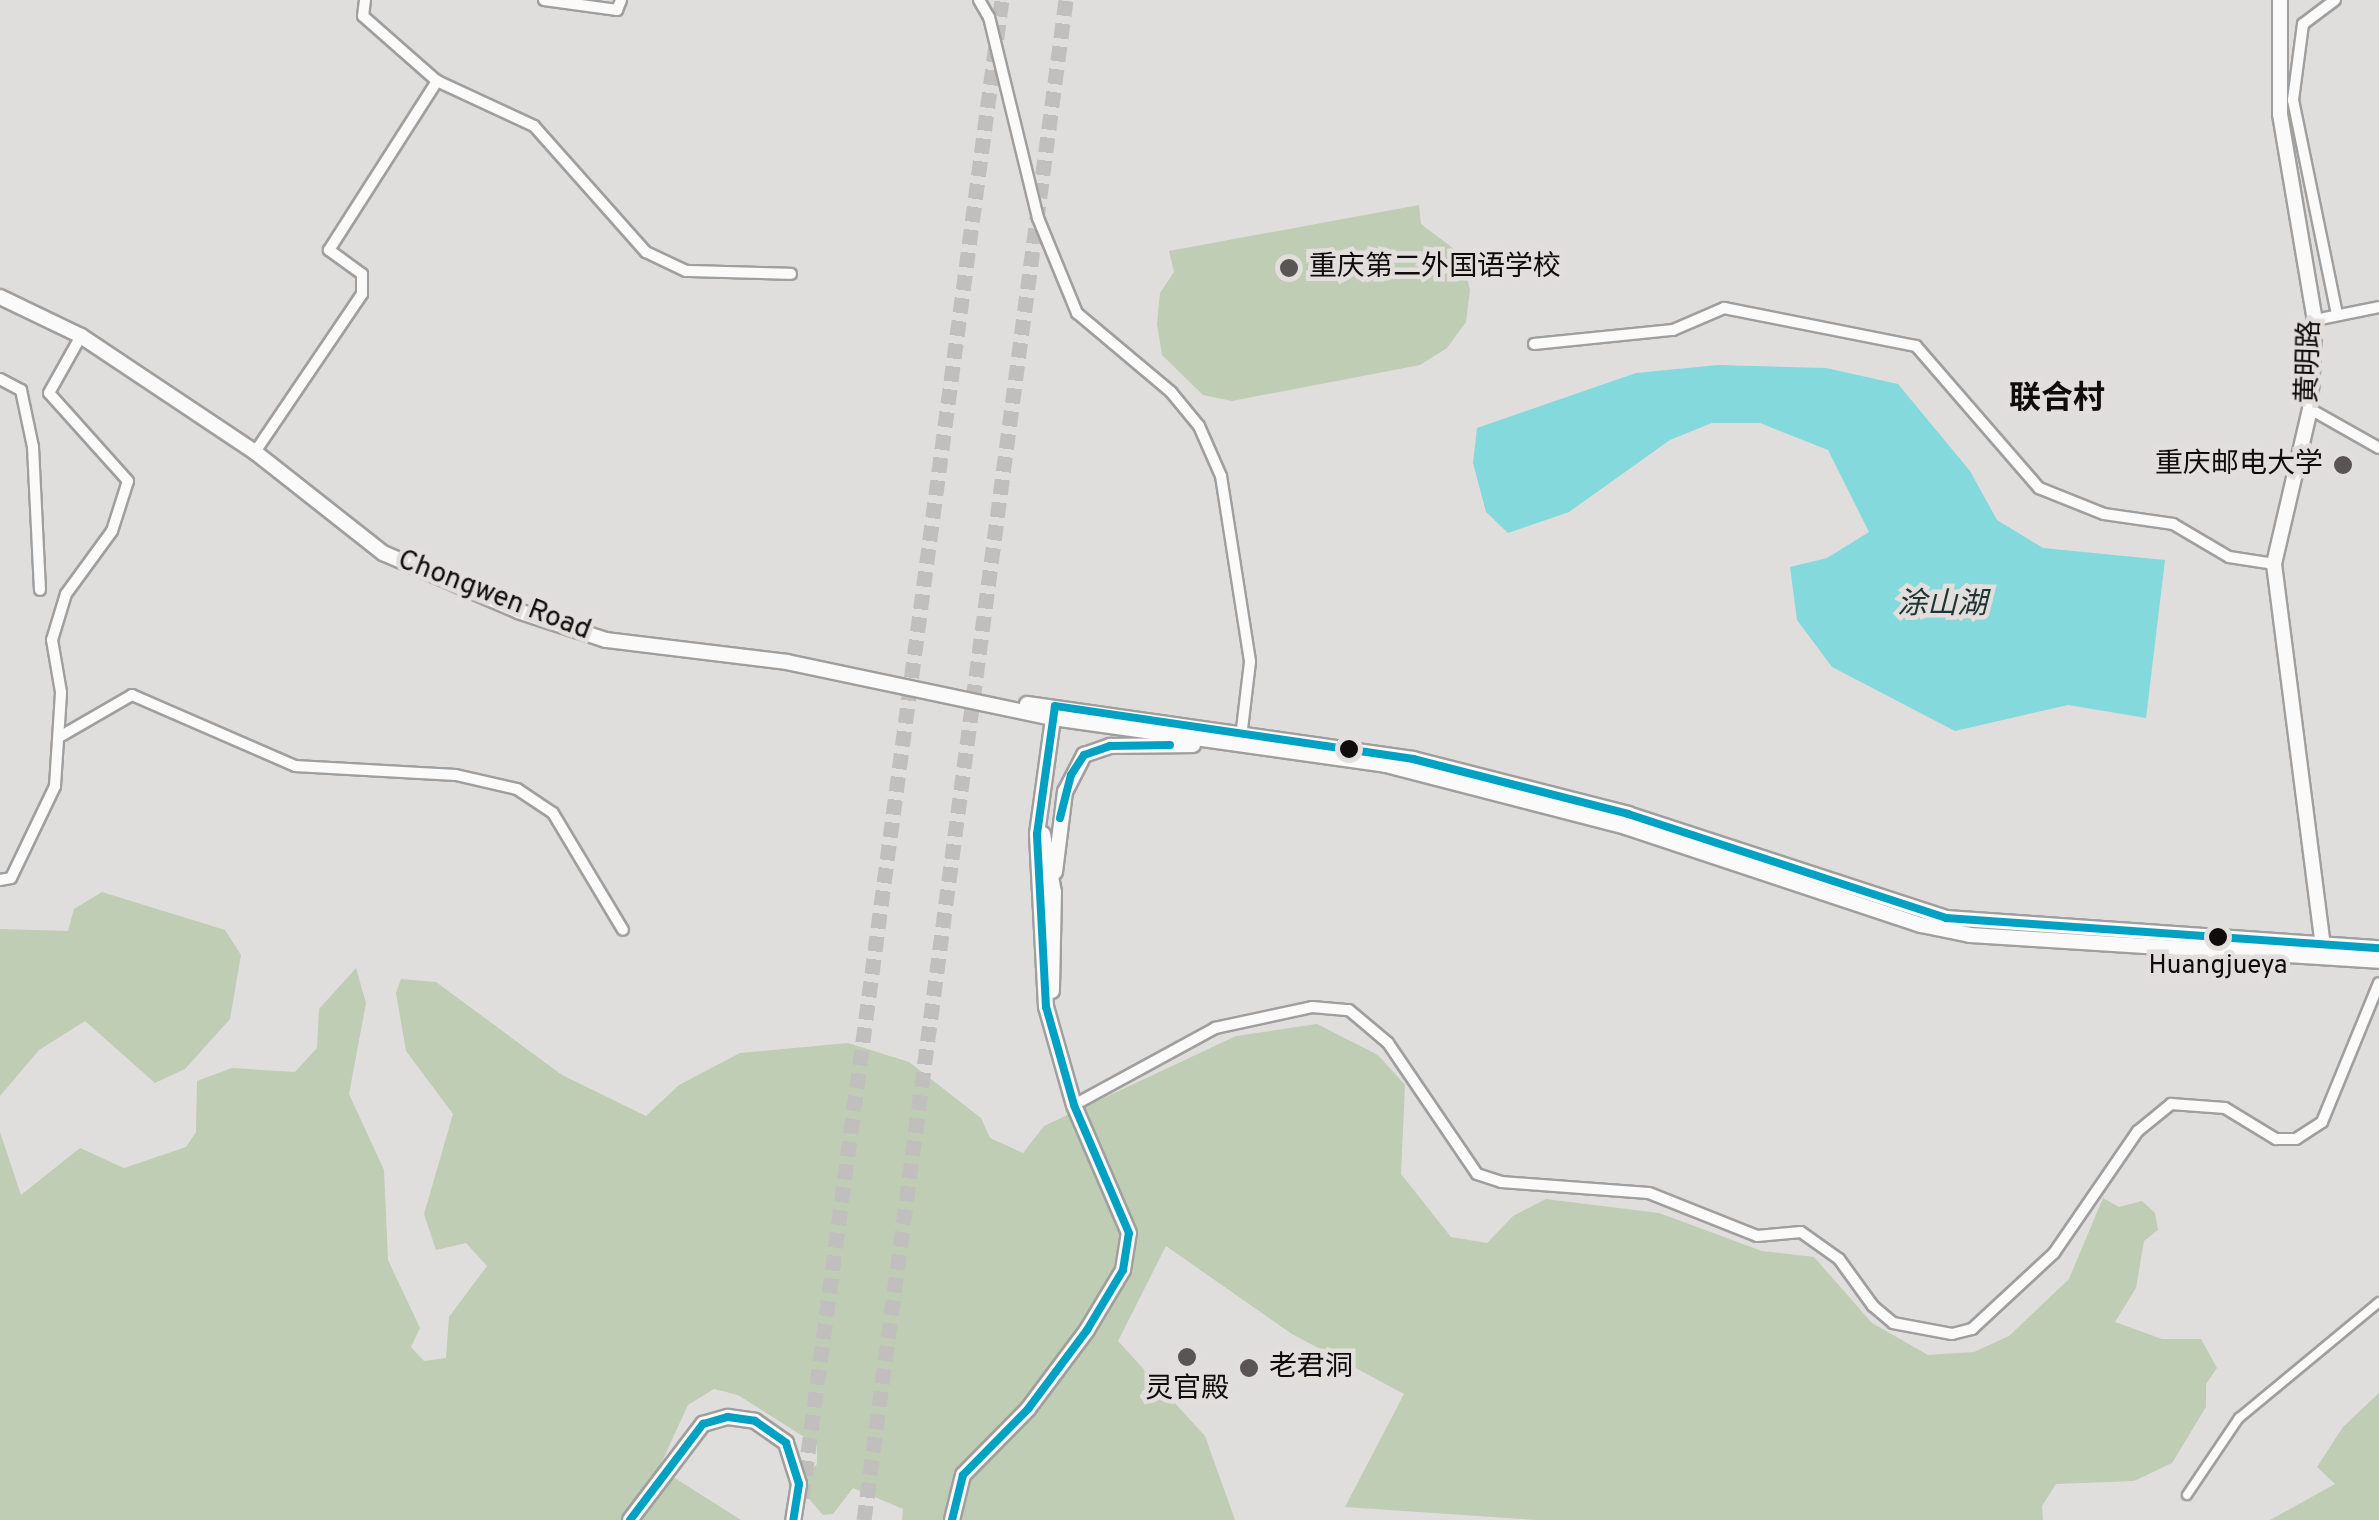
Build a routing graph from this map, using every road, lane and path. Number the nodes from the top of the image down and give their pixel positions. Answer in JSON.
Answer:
{"nodes":[{"id":1,"x":365,"y":0,"type":"edge"},
{"id":2,"x":544,"y":0,"type":"edge"},
{"id":3,"x":621,"y":0,"type":"edge"},
{"id":4,"x":979,"y":0,"type":"edge"},
{"id":5,"x":2280,"y":0,"type":"edge"},
{"id":6,"x":2335,"y":0,"type":"edge"},
{"id":7,"x":437,"y":81,"type":"junction"},
{"id":8,"x":790,"y":274,"type":"dead end"},
{"id":9,"x":0,"y":298,"type":"edge"},
{"id":10,"x":2379,"y":307,"type":"edge"},
{"id":11,"x":2337,"y":315,"type":"junction"},
{"id":12,"x":2315,"y":320,"type":"junction"},
{"id":13,"x":80,"y":336,"type":"junction"},
{"id":14,"x":1534,"y":344,"type":"dead end"},
{"id":15,"x":0,"y":379,"type":"edge"},
{"id":16,"x":2310,"y":408,"type":"junction"},
{"id":17,"x":2379,"y":448,"type":"edge"},
{"id":18,"x":254,"y":452,"type":"junction"},
{"id":19,"x":2274,"y":564,"type":"junction"},
{"id":20,"x":40,"y":590,"type":"dead end"},
{"id":21,"x":1057,"y":712,"type":"junction"},
{"id":22,"x":61,"y":736,"type":"junction"},
{"id":23,"x":1242,"y":737,"type":"junction"},
{"id":24,"x":0,"y":880,"type":"edge"},
{"id":25,"x":1054,"y":892,"type":"junction"},
{"id":26,"x":1038,"y":903,"type":"junction"},
{"id":27,"x":623,"y":930,"type":"dead end"},
{"id":28,"x":2379,"y":948,"type":"edge"},
{"id":29,"x":2324,"y":952,"type":"junction"},
{"id":30,"x":2379,"y":962,"type":"edge"},
{"id":31,"x":1047,"y":966,"type":"junction"},
{"id":32,"x":2379,"y":982,"type":"edge"},
{"id":33,"x":1074,"y":1104,"type":"junction"},
{"id":34,"x":2379,"y":1302,"type":"edge"},
{"id":35,"x":2188,"y":1495,"type":"dead end"},
{"id":36,"x":630,"y":1520,"type":"edge"},
{"id":37,"x":792,"y":1520,"type":"edge"},
{"id":38,"x":952,"y":1520,"type":"edge"}],
"edges":[{"from":1,"to":7,"type":"street"},
{"from":2,"to":3,"type":"street"},
{"from":4,"to":23,"type":"street"},
{"from":5,"to":12,"type":"main road","name":"黄明路"},
{"from":6,"to":11,"type":"street"},
{"from":7,"to":8,"type":"street"},
{"from":7,"to":18,"type":"street"},
{"from":9,"to":13,"type":"main road","name":"Chongwen Road"},
{"from":10,"to":11,"type":"street"},
{"from":11,"to":12,"type":"street"},
{"from":12,"to":16,"type":"main road","name":"黄明路"},
{"from":13,"to":18,"type":"main road","name":"Chongwen Road"},
{"from":13,"to":22,"type":"street"},
{"from":14,"to":19,"type":"street"},
{"from":15,"to":20,"type":"street"},
{"from":16,"to":17,"type":"street"},
{"from":16,"to":19,"type":"main road","name":"黄明路"},
{"from":18,"to":21,"type":"main road","name":"Chongwen Road"},
{"from":19,"to":29,"type":"main road","name":"黄明路"},
{"from":21,"to":23,"type":"main road","name":"Chongwen Road"},
{"from":21,"to":25,"type":"main road"},
{"from":21,"to":26,"type":"main road"},
{"from":22,"to":24,"type":"street"},
{"from":22,"to":27,"type":"street"},
{"from":23,"to":25,"type":"main road"},
{"from":23,"to":29,"type":"main road","name":"Chongwen Road"},
{"from":25,"to":26,"type":"main road"},
{"from":25,"to":31,"type":"main road"},
{"from":26,"to":31,"type":"main road"},
{"from":28,"to":29,"type":"main road","name":"Chongwen Road"},
{"from":29,"to":30,"type":"main road","name":"Chongwen Road"},
{"from":31,"to":33,"type":"main road"},
{"from":32,"to":33,"type":"street"},
{"from":33,"to":38,"type":"main road"},
{"from":34,"to":35,"type":"street"},
{"from":36,"to":37,"type":"main road"}]}
